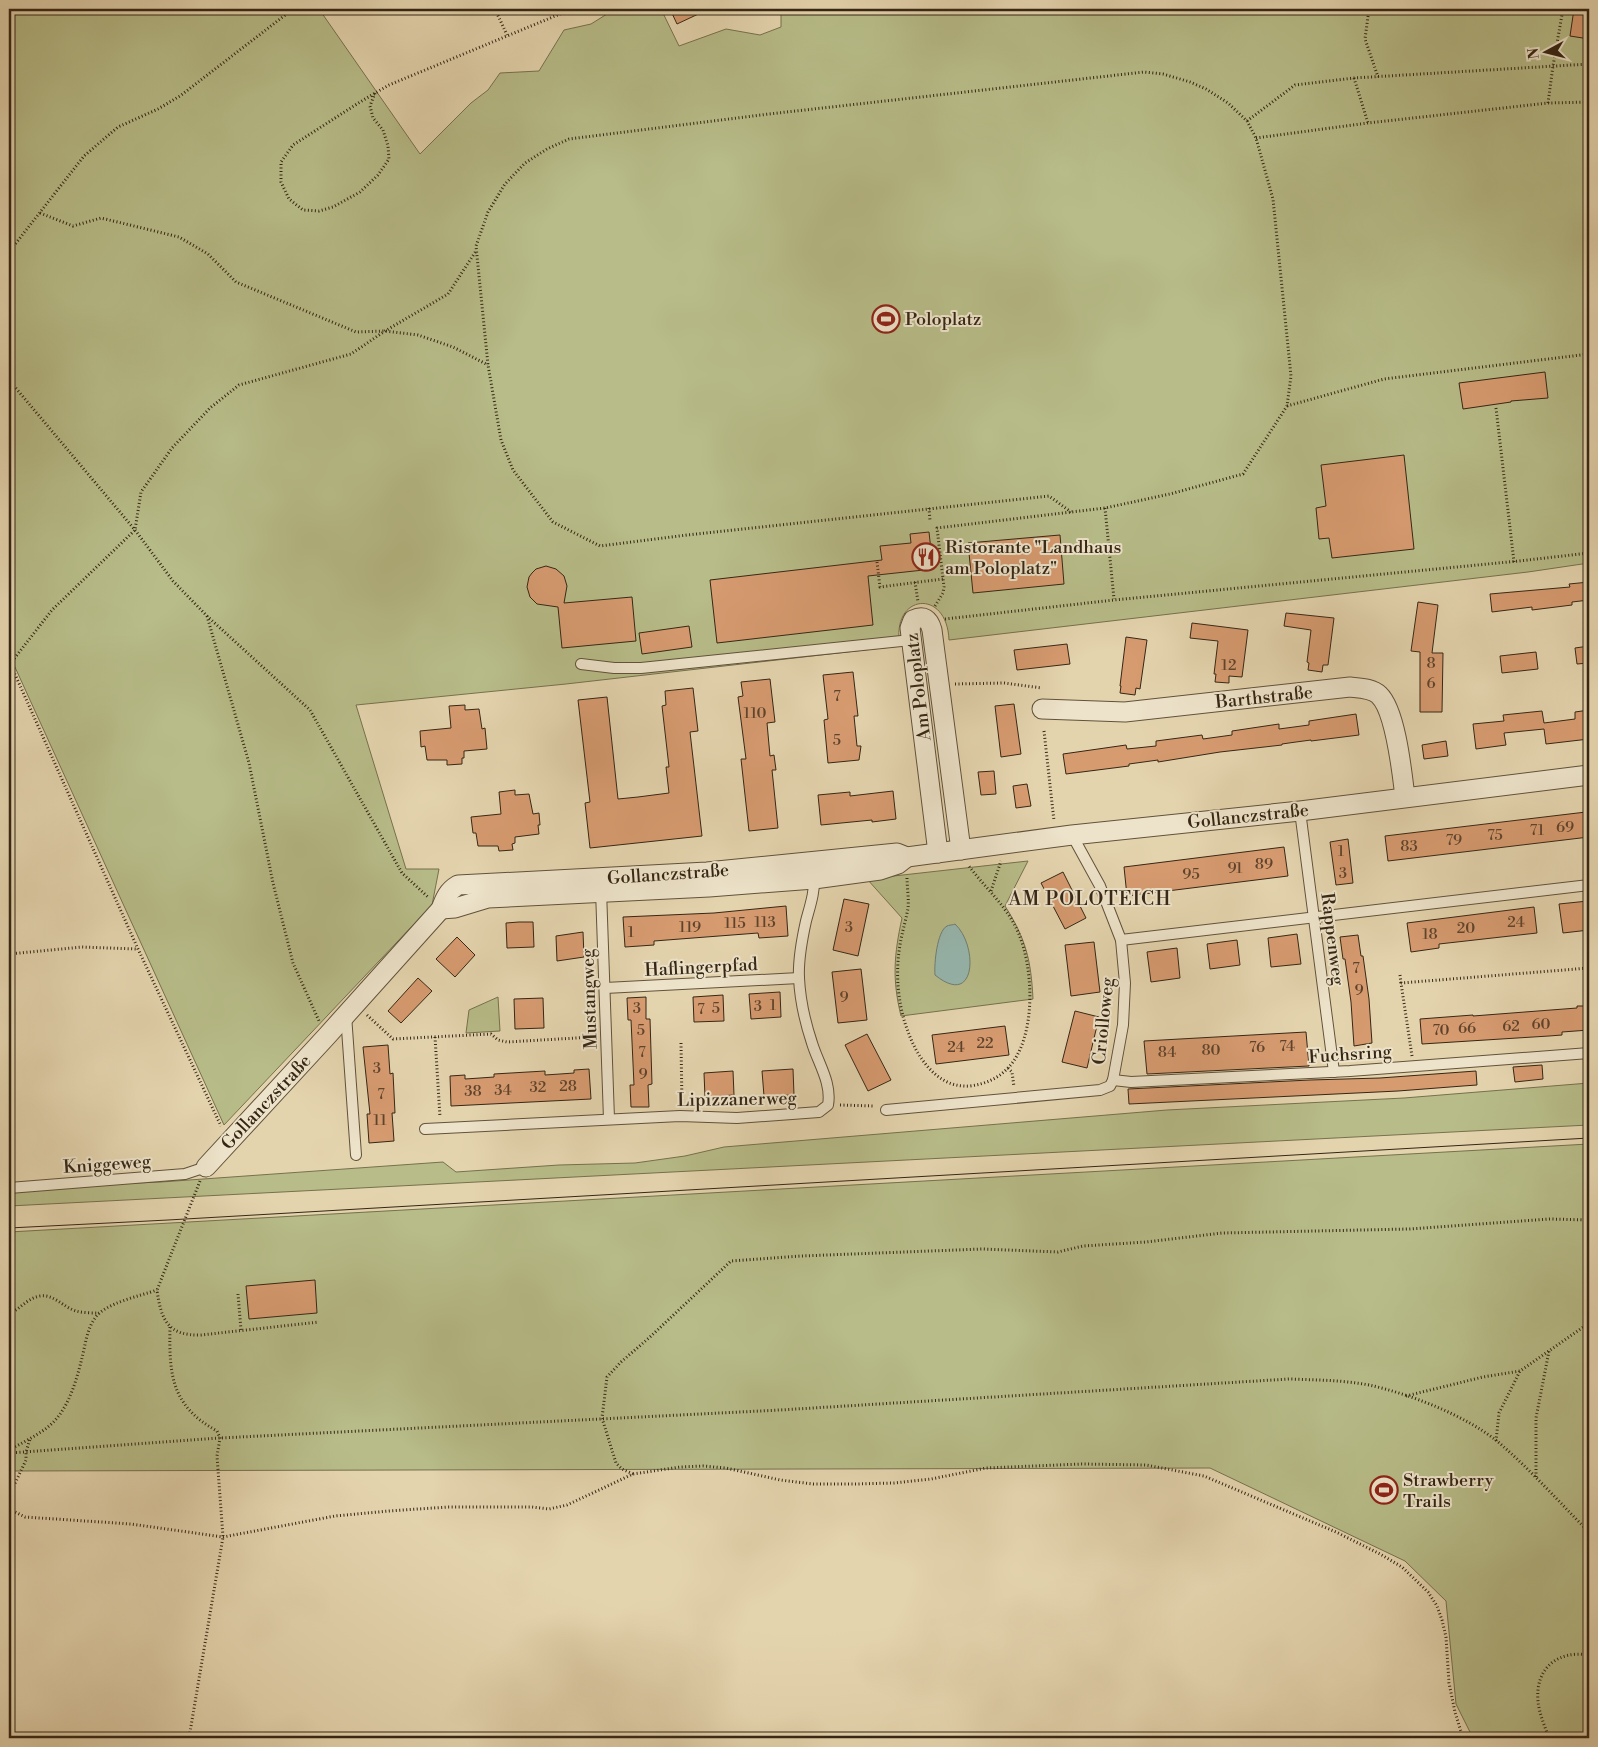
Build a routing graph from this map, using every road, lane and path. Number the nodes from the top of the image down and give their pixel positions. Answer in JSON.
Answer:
{"nodes":[{"id":1,"x":293,"y":9,"type":"edge"},
{"id":2,"x":495,"y":9,"type":"edge"},
{"id":3,"x":572,"y":9,"type":"edge"},
{"id":4,"x":1369,"y":9,"type":"edge"},
{"id":5,"x":1563,"y":9,"type":"edge"},
{"id":6,"x":507,"y":35,"type":"junction"},
{"id":7,"x":1589,"y":64,"type":"edge"},
{"id":8,"x":1553,"y":66,"type":"junction"},
{"id":9,"x":1378,"y":77,"type":"junction"},
{"id":10,"x":1354,"y":78,"type":"junction"},
{"id":11,"x":375,"y":93,"type":"junction"},
{"id":12,"x":1589,"y":102,"type":"edge"},
{"id":13,"x":1548,"y":103,"type":"junction"},
{"id":14,"x":1247,"y":121,"type":"junction"},
{"id":15,"x":1368,"y":123,"type":"junction"},
{"id":16,"x":1256,"y":138,"type":"junction"},
{"id":17,"x":40,"y":213,"type":"junction"},
{"id":18,"x":476,"y":250,"type":"junction"},
{"id":19,"x":9,"y":252,"type":"edge"},
{"id":20,"x":385,"y":331,"type":"junction"},
{"id":21,"x":1589,"y":354,"type":"edge"},
{"id":22,"x":488,"y":365,"type":"junction"},
{"id":23,"x":9,"y":380,"type":"edge"},
{"id":24,"x":1287,"y":406,"type":"junction"},
{"id":25,"x":1496,"y":408,"type":"dead end"},
{"id":26,"x":929,"y":508,"type":"junction"},
{"id":27,"x":1105,"y":508,"type":"junction"},
{"id":28,"x":1071,"y":512,"type":"junction"},
{"id":29,"x":930,"y":521,"type":"dead end"},
{"id":30,"x":135,"y":530,"type":"junction"},
{"id":31,"x":1589,"y":553,"type":"edge"},
{"id":32,"x":876,"y":562,"type":"dead end"},
{"id":33,"x":1514,"y":562,"type":"junction"},
{"id":34,"x":943,"y":579,"type":"junction"},
{"id":35,"x":915,"y":582,"type":"junction"},
{"id":36,"x":917,"y":594,"type":"dead end"},
{"id":37,"x":1114,"y":600,"type":"junction"},
{"id":38,"x":932,"y":613,"type":"junction"},
{"id":39,"x":207,"y":616,"type":"junction"},
{"id":40,"x":912,"y":640,"type":"junction"},
{"id":41,"x":9,"y":662,"type":"edge"},
{"id":42,"x":581,"y":664,"type":"dead end"},
{"id":43,"x":939,"y":685,"type":"junction"},
{"id":44,"x":1042,"y":688,"type":"dead end"},
{"id":45,"x":1042,"y":709,"type":"dead end"},
{"id":46,"x":1044,"y":731,"type":"dead end"},
{"id":47,"x":1589,"y":775,"type":"edge"},
{"id":48,"x":1405,"y":797,"type":"junction"},
{"id":49,"x":1300,"y":811,"type":"junction"},
{"id":50,"x":1055,"y":824,"type":"dead end"},
{"id":51,"x":1072,"y":835,"type":"junction"},
{"id":52,"x":938,"y":853,"type":"junction"},
{"id":53,"x":964,"y":857,"type":"junction"},
{"id":54,"x":1001,"y":861,"type":"dead end"},
{"id":55,"x":907,"y":865,"type":"junction"},
{"id":56,"x":814,"y":871,"type":"junction"},
{"id":57,"x":601,"y":885,"type":"junction"},
{"id":58,"x":1589,"y":885,"type":"edge"},
{"id":59,"x":991,"y":891,"type":"junction"},
{"id":60,"x":441,"y":909,"type":"junction"},
{"id":61,"x":1314,"y":916,"type":"junction"},
{"id":62,"x":1121,"y":940,"type":"junction"},
{"id":63,"x":138,"y":949,"type":"junction"},
{"id":64,"x":9,"y":954,"type":"edge"},
{"id":65,"x":1589,"y":968,"type":"edge"},
{"id":66,"x":1400,"y":975,"type":"dead end"},
{"id":67,"x":799,"y":978,"type":"junction"},
{"id":68,"x":1401,"y":983,"type":"junction"},
{"id":69,"x":605,"y":988,"type":"junction"},
{"id":70,"x":354,"y":1013,"type":"junction"},
{"id":71,"x":326,"y":1037,"type":"junction"},
{"id":72,"x":435,"y":1037,"type":"junction"},
{"id":73,"x":607,"y":1037,"type":"junction"},
{"id":74,"x":681,"y":1043,"type":"dead end"},
{"id":75,"x":1589,"y":1053,"type":"edge"},
{"id":76,"x":1413,"y":1066,"type":"junction"},
{"id":77,"x":1008,"y":1068,"type":"junction"},
{"id":78,"x":1334,"y":1072,"type":"junction"},
{"id":79,"x":1113,"y":1080,"type":"junction"},
{"id":80,"x":1016,"y":1097,"type":"junction"},
{"id":81,"x":828,"y":1105,"type":"junction"},
{"id":82,"x":886,"y":1110,"type":"joint"},
{"id":83,"x":682,"y":1116,"type":"junction"},
{"id":84,"x":609,"y":1119,"type":"junction"},
{"id":85,"x":441,"y":1128,"type":"junction"},
{"id":86,"x":425,"y":1129,"type":"dead end"},
{"id":87,"x":222,"y":1150,"type":"junction"},
{"id":88,"x":356,"y":1155,"type":"dead end"},
{"id":89,"x":206,"y":1167,"type":"junction"},
{"id":90,"x":9,"y":1188,"type":"edge"},
{"id":91,"x":1589,"y":1220,"type":"edge"},
{"id":92,"x":157,"y":1290,"type":"junction"},
{"id":93,"x":238,"y":1294,"type":"dead end"},
{"id":94,"x":9,"y":1313,"type":"edge"},
{"id":95,"x":100,"y":1314,"type":"junction"},
{"id":96,"x":319,"y":1322,"type":"dead end"},
{"id":97,"x":1589,"y":1323,"type":"edge"},
{"id":98,"x":170,"y":1327,"type":"junction"},
{"id":99,"x":241,"y":1330,"type":"junction"},
{"id":100,"x":1549,"y":1351,"type":"junction"},
{"id":101,"x":1520,"y":1372,"type":"junction"},
{"id":102,"x":1406,"y":1396,"type":"junction"},
{"id":103,"x":602,"y":1418,"type":"junction"},
{"id":104,"x":220,"y":1438,"type":"junction"},
{"id":105,"x":30,"y":1439,"type":"junction"},
{"id":106,"x":1496,"y":1441,"type":"junction"},
{"id":107,"x":9,"y":1452,"type":"edge"},
{"id":108,"x":26,"y":1452,"type":"junction"},
{"id":109,"x":633,"y":1474,"type":"junction"},
{"id":110,"x":1536,"y":1478,"type":"junction"},
{"id":111,"x":9,"y":1496,"type":"edge"},
{"id":112,"x":9,"y":1510,"type":"edge"},
{"id":113,"x":1589,"y":1532,"type":"edge"},
{"id":114,"x":224,"y":1537,"type":"junction"},
{"id":115,"x":1589,"y":1655,"type":"edge"},
{"id":116,"x":189,"y":1738,"type":"edge"},
{"id":117,"x":1463,"y":1738,"type":"edge"},
{"id":118,"x":1548,"y":1738,"type":"edge"}],
"edges":[{"from":1,"to":17,"type":"path"},
{"from":2,"to":6,"type":"path"},
{"from":3,"to":6,"type":"path"},
{"from":4,"to":9,"type":"path"},
{"from":5,"to":8,"type":"path"},
{"from":6,"to":11,"type":"path"},
{"from":7,"to":8,"type":"path"},
{"from":8,"to":9,"type":"path"},
{"from":8,"to":13,"type":"path"},
{"from":9,"to":10,"type":"path"},
{"from":10,"to":14,"type":"path"},
{"from":10,"to":15,"type":"path"},
{"from":11,"to":11,"type":"path"},
{"from":12,"to":13,"type":"path"},
{"from":13,"to":15,"type":"path"},
{"from":14,"to":16,"type":"path"},
{"from":14,"to":18,"type":"path"},
{"from":15,"to":16,"type":"path"},
{"from":16,"to":24,"type":"path"},
{"from":17,"to":19,"type":"path"},
{"from":17,"to":20,"type":"path"},
{"from":18,"to":20,"type":"path"},
{"from":18,"to":22,"type":"path"},
{"from":20,"to":22,"type":"path"},
{"from":20,"to":30,"type":"path"},
{"from":21,"to":24,"type":"path"},
{"from":22,"to":26,"type":"path"},
{"from":23,"to":30,"type":"path"},
{"from":24,"to":27,"type":"path"},
{"from":25,"to":33,"type":"path"},
{"from":26,"to":28,"type":"path"},
{"from":26,"to":29,"type":"path"},
{"from":27,"to":28,"type":"path"},
{"from":27,"to":37,"type":"path"},
{"from":28,"to":34,"type":"path"},
{"from":30,"to":39,"type":"path"},
{"from":30,"to":41,"type":"path"},
{"from":31,"to":33,"type":"path"},
{"from":32,"to":35,"type":"path"},
{"from":33,"to":37,"type":"path"},
{"from":34,"to":35,"type":"path"},
{"from":34,"to":38,"type":"path"},
{"from":35,"to":36,"type":"path"},
{"from":37,"to":38,"type":"path"},
{"from":38,"to":40,"type":"street","name":"Am Poloplatz"},
{"from":38,"to":43,"type":"street","name":"Am Poloplatz"},
{"from":39,"to":60,"type":"path"},
{"from":39,"to":71,"type":"path"},
{"from":40,"to":42,"type":"lane"},
{"from":40,"to":52,"type":"street","name":"Am Poloplatz"},
{"from":41,"to":63,"type":"path"},
{"from":43,"to":44,"type":"path"},
{"from":43,"to":53,"type":"street","name":"Am Poloplatz"},
{"from":45,"to":48,"type":"street","name":"Barthstraße"},
{"from":46,"to":50,"type":"path"},
{"from":47,"to":48,"type":"street","name":"Gollanczstraße"},
{"from":48,"to":49,"type":"street","name":"Gollanczstraße"},
{"from":49,"to":51,"type":"street","name":"Gollanczstraße"},
{"from":49,"to":61,"type":"lane","name":"Rappenweg"},
{"from":51,"to":53,"type":"street","name":"Gollanczstraße"},
{"from":51,"to":62,"type":"lane","name":"Criolloweg"},
{"from":52,"to":53,"type":"street","name":"Gollanczstraße"},
{"from":52,"to":55,"type":"street","name":"Gollanczstraße"},
{"from":53,"to":59,"type":"path"},
{"from":54,"to":59,"type":"path"},
{"from":55,"to":56,"type":"street","name":"Gollanczstraße"},
{"from":55,"to":77,"type":"path"},
{"from":56,"to":57,"type":"street","name":"Gollanczstraße"},
{"from":56,"to":67,"type":"lane"},
{"from":57,"to":60,"type":"street","name":"Gollanczstraße"},
{"from":57,"to":69,"type":"lane","name":"Mustangweg"},
{"from":58,"to":61,"type":"lane"},
{"from":59,"to":77,"type":"path"},
{"from":60,"to":70,"type":"street","name":"Gollanczstraße"},
{"from":61,"to":62,"type":"lane"},
{"from":61,"to":78,"type":"lane","name":"Rappenweg"},
{"from":62,"to":79,"type":"lane","name":"Criolloweg"},
{"from":63,"to":64,"type":"path"},
{"from":63,"to":87,"type":"path"},
{"from":65,"to":68,"type":"path"},
{"from":66,"to":68,"type":"path"},
{"from":67,"to":69,"type":"lane","name":"Haflingerpfad"},
{"from":67,"to":81,"type":"lane"},
{"from":68,"to":76,"type":"path"},
{"from":69,"to":73,"type":"lane","name":"Mustangweg"},
{"from":70,"to":71,"type":"street","name":"Gollanczstraße"},
{"from":70,"to":72,"type":"path"},
{"from":70,"to":88,"type":"lane"},
{"from":71,"to":87,"type":"street","name":"Gollanczstraße"},
{"from":72,"to":73,"type":"path"},
{"from":72,"to":85,"type":"path"},
{"from":73,"to":84,"type":"lane","name":"Mustangweg"},
{"from":74,"to":83,"type":"path"},
{"from":75,"to":76,"type":"lane","name":"Fuchsring"},
{"from":76,"to":78,"type":"lane","name":"Fuchsring"},
{"from":77,"to":80,"type":"path"},
{"from":78,"to":79,"type":"lane","name":"Fuchsring"},
{"from":79,"to":80,"type":"lane","name":"Criolloweg"},
{"from":80,"to":82,"type":"lane","name":"Criolloweg"},
{"from":81,"to":82,"type":"path"},
{"from":81,"to":83,"type":"lane","name":"Lipizzanerweg"},
{"from":83,"to":84,"type":"lane","name":"Lipizzanerweg"},
{"from":84,"to":85,"type":"lane","name":"Lipizzanerweg"},
{"from":85,"to":86,"type":"lane","name":"Lipizzanerweg"},
{"from":87,"to":89,"type":"street","name":"Gollanczstraße"},
{"from":89,"to":90,"type":"lane","name":"Kniggeweg"},
{"from":89,"to":92,"type":"path"},
{"from":91,"to":103,"type":"path"},
{"from":92,"to":95,"type":"path"},
{"from":92,"to":98,"type":"path"},
{"from":93,"to":99,"type":"path"},
{"from":94,"to":95,"type":"path"},
{"from":95,"to":105,"type":"path"},
{"from":96,"to":99,"type":"path"},
{"from":97,"to":100,"type":"path"},
{"from":98,"to":99,"type":"path"},
{"from":98,"to":104,"type":"path"},
{"from":100,"to":101,"type":"path"},
{"from":100,"to":110,"type":"path"},
{"from":101,"to":102,"type":"path"},
{"from":101,"to":106,"type":"path"},
{"from":102,"to":103,"type":"path"},
{"from":102,"to":106,"type":"path"},
{"from":103,"to":104,"type":"path"},
{"from":103,"to":109,"type":"path"},
{"from":104,"to":108,"type":"path"},
{"from":104,"to":114,"type":"path"},
{"from":105,"to":107,"type":"path"},
{"from":105,"to":108,"type":"path"},
{"from":106,"to":110,"type":"path"},
{"from":107,"to":108,"type":"path"},
{"from":108,"to":111,"type":"path"},
{"from":109,"to":114,"type":"path"},
{"from":109,"to":117,"type":"path"},
{"from":110,"to":113,"type":"path"},
{"from":112,"to":114,"type":"path"},
{"from":114,"to":116,"type":"path"},
{"from":115,"to":118,"type":"path"}]}
